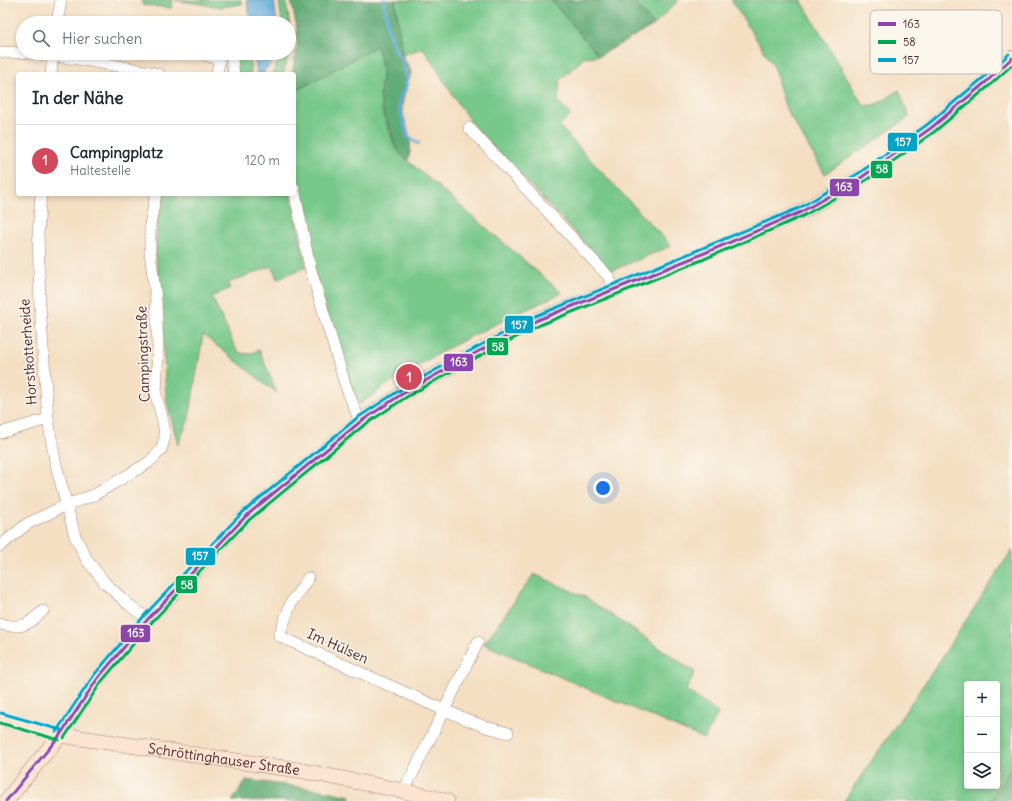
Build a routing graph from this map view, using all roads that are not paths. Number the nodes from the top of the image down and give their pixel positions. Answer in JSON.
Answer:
{"nodes":[{"id":1,"x":61,"y":0,"type":"edge"},
{"id":2,"x":59,"y":16,"type":"edge"},
{"id":3,"x":0,"y":52,"type":"edge"},
{"id":4,"x":16,"y":53,"type":"edge"},
{"id":5,"x":1012,"y":58,"type":"edge"},
{"id":6,"x":52,"y":60,"type":"edge"},
{"id":7,"x":86,"y":60,"type":"edge"},
{"id":8,"x":218,"y":60,"type":"edge"},
{"id":9,"x":232,"y":60,"type":"edge"},
{"id":10,"x":1002,"y":67,"type":"edge"},
{"id":11,"x":51,"y":72,"type":"edge"},
{"id":12,"x":149,"y":72,"type":"edge"},
{"id":13,"x":217,"y":72,"type":"edge"},
{"id":14,"x":234,"y":72,"type":"edge"},
{"id":15,"x":995,"y":74,"type":"edge"},
{"id":16,"x":469,"y":128,"type":"dead end"},
{"id":17,"x":41,"y":196,"type":"edge"},
{"id":18,"x":156,"y":196,"type":"edge"},
{"id":19,"x":295,"y":196,"type":"edge"},
{"id":20,"x":613,"y":289,"type":"junction"},
{"id":21,"x":48,"y":419,"type":"junction"},
{"id":22,"x":360,"y":422,"type":"junction"},
{"id":23,"x":0,"y":433,"type":"edge"},
{"id":24,"x":66,"y":505,"type":"junction"},
{"id":25,"x":0,"y":546,"type":"edge"},
{"id":26,"x":308,"y":578,"type":"dead end"},
{"id":27,"x":43,"y":612,"type":"dead end"},
{"id":28,"x":148,"y":618,"type":"junction"},
{"id":29,"x":0,"y":624,"type":"edge"},
{"id":30,"x":478,"y":642,"type":"dead end"},
{"id":31,"x":444,"y":710,"type":"junction"},
{"id":32,"x":0,"y":718,"type":"edge"},
{"id":33,"x":508,"y":733,"type":"dead end"},
{"id":34,"x":60,"y":735,"type":"junction"},
{"id":35,"x":404,"y":791,"type":"junction"},
{"id":36,"x":6,"y":801,"type":"edge"},
{"id":37,"x":447,"y":801,"type":"edge"}],
"edges":[{"from":1,"to":2,"type":"street"},
{"from":3,"to":4,"type":"street"},
{"from":5,"to":10,"type":"street"},
{"from":6,"to":11,"type":"street"},
{"from":7,"to":12,"type":"street"},
{"from":8,"to":13,"type":"street"},
{"from":9,"to":14,"type":"street"},
{"from":15,"to":20,"type":"street"},
{"from":16,"to":20,"type":"street"},
{"from":17,"to":21,"type":"street","name":"Horstkotterheide"},
{"from":18,"to":24,"type":"street","name":"Campingstraße"},
{"from":19,"to":22,"type":"street"},
{"from":20,"to":22,"type":"street"},
{"from":21,"to":23,"type":"street"},
{"from":21,"to":24,"type":"street","name":"Horstkotterheide"},
{"from":22,"to":28,"type":"street"},
{"from":24,"to":25,"type":"street"},
{"from":24,"to":28,"type":"street","name":"Horstkotterheide"},
{"from":26,"to":31,"type":"street","name":"Im Hülsen"},
{"from":27,"to":29,"type":"street"},
{"from":28,"to":34,"type":"street"},
{"from":30,"to":31,"type":"street"},
{"from":31,"to":33,"type":"street","name":"Im Hülsen"},
{"from":31,"to":35,"type":"street"},
{"from":32,"to":34,"type":"street","name":"Schröttinghauser Straße"},
{"from":34,"to":35,"type":"street","name":"Schröttinghauser Straße"},
{"from":34,"to":36,"type":"street"},
{"from":35,"to":37,"type":"street","name":"Schröttinghauser Straße"}]}
